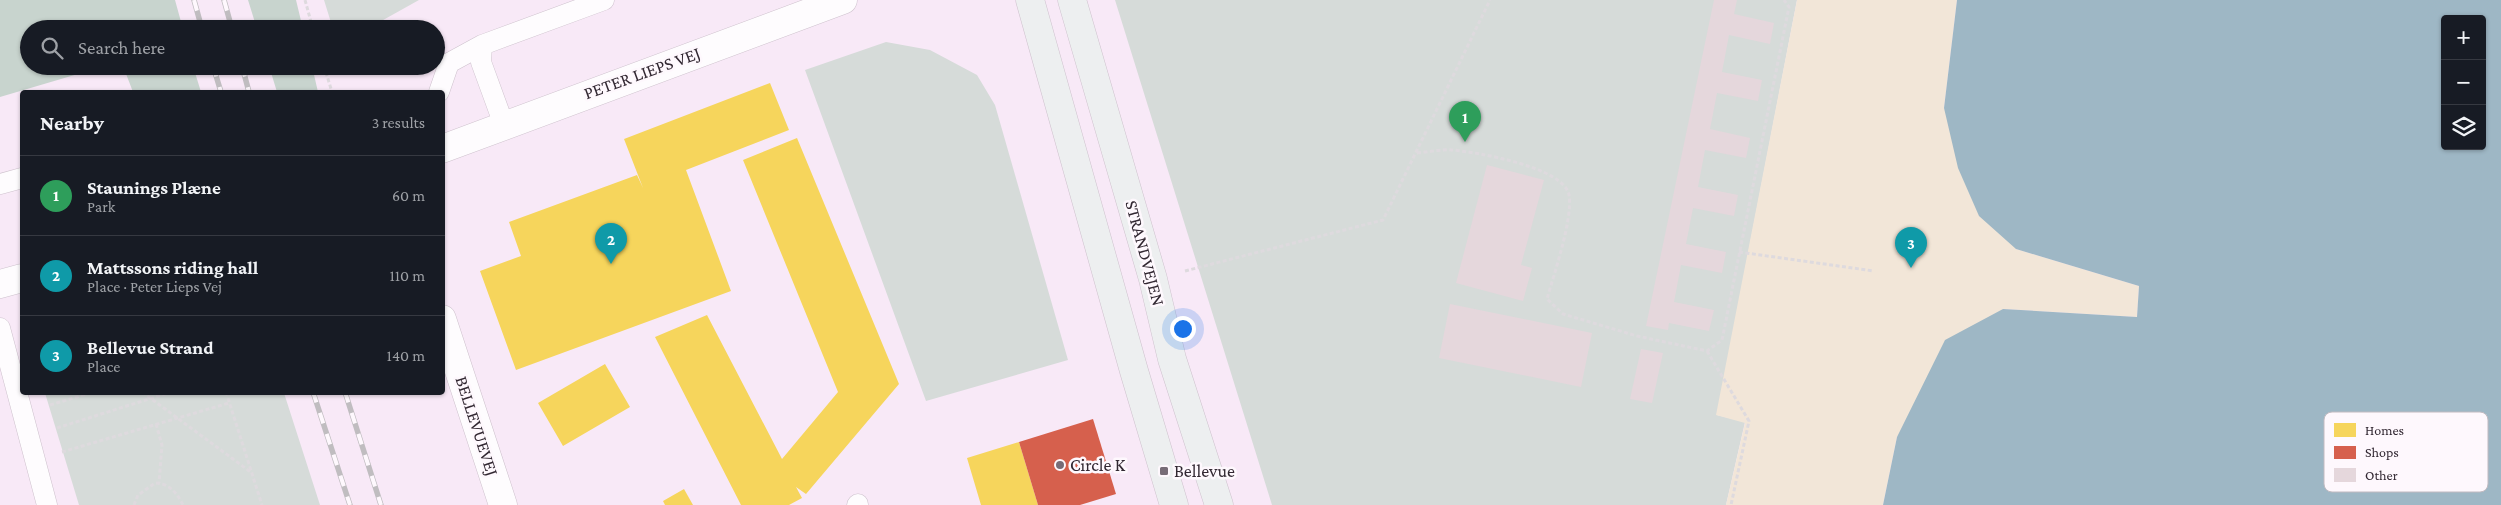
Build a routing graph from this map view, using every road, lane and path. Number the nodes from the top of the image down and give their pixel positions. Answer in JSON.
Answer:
{"nodes":[{"id":1,"x":305,"y":0,"type":"edge"},
{"id":2,"x":604,"y":0,"type":"edge"},
{"id":3,"x":843,"y":0,"type":"edge"},
{"id":4,"x":1030,"y":0,"type":"edge"},
{"id":5,"x":1072,"y":0,"type":"edge"},
{"id":6,"x":1490,"y":0,"type":"edge"},
{"id":7,"x":1784,"y":0,"type":"edge"},
{"id":8,"x":807,"y":5,"type":"edge"},
{"id":9,"x":311,"y":20,"type":"edge"},
{"id":10,"x":482,"y":45,"type":"junction"},
{"id":11,"x":327,"y":75,"type":"edge"},
{"id":12,"x":445,"y":75,"type":"edge"},
{"id":13,"x":445,"y":75,"type":"edge"},
{"id":14,"x":331,"y":90,"type":"edge"},
{"id":15,"x":440,"y":90,"type":"edge"},
{"id":16,"x":504,"y":125,"type":"junction"},
{"id":17,"x":445,"y":148,"type":"edge"},
{"id":18,"x":1418,"y":153,"type":"junction"},
{"id":19,"x":20,"y":179,"type":"edge"},
{"id":20,"x":0,"y":184,"type":"edge"},
{"id":21,"x":1739,"y":252,"type":"junction"},
{"id":22,"x":1874,"y":271,"type":"dead end"},
{"id":23,"x":20,"y":279,"type":"edge"},
{"id":24,"x":1153,"y":279,"type":"junction"},
{"id":25,"x":0,"y":284,"type":"edge"},
{"id":26,"x":445,"y":327,"type":"edge"},
{"id":27,"x":0,"y":328,"type":"edge"},
{"id":28,"x":1707,"y":351,"type":"junction"},
{"id":29,"x":83,"y":395,"type":"edge"},
{"id":30,"x":145,"y":395,"type":"edge"},
{"id":31,"x":162,"y":395,"type":"edge"},
{"id":32,"x":227,"y":395,"type":"edge"},
{"id":33,"x":150,"y":399,"type":"junction"},
{"id":34,"x":229,"y":403,"type":"junction"},
{"id":35,"x":23,"y":414,"type":"junction"},
{"id":36,"x":176,"y":418,"type":"junction"},
{"id":37,"x":156,"y":424,"type":"junction"},
{"id":38,"x":29,"y":437,"type":"junction"},
{"id":39,"x":35,"y":460,"type":"junction"},
{"id":40,"x":252,"y":473,"type":"junction"},
{"id":41,"x":159,"y":483,"type":"junction"},
{"id":42,"x":47,"y":505,"type":"edge"},
{"id":43,"x":134,"y":505,"type":"edge"},
{"id":44,"x":183,"y":505,"type":"edge"},
{"id":45,"x":262,"y":505,"type":"edge"},
{"id":46,"x":503,"y":505,"type":"edge"},
{"id":47,"x":1174,"y":505,"type":"edge"},
{"id":48,"x":1219,"y":505,"type":"edge"},
{"id":49,"x":1731,"y":505,"type":"edge"}],
"edges":[{"from":1,"to":9,"type":"path"},
{"from":2,"to":10,"type":"lane"},
{"from":3,"to":8,"type":"street","name":"PETER LIEPS VEJ"},
{"from":4,"to":47,"type":"main road"},
{"from":5,"to":24,"type":"main road","name":"STRANDVEJEN"},
{"from":6,"to":18,"type":"path"},
{"from":7,"to":21,"type":"path"},
{"from":8,"to":16,"type":"street","name":"PETER LIEPS VEJ"},
{"from":10,"to":12,"type":"lane"},
{"from":10,"to":16,"type":"lane"},
{"from":11,"to":14,"type":"path"},
{"from":13,"to":15,"type":"lane"},
{"from":16,"to":17,"type":"street","name":"PETER LIEPS VEJ"},
{"from":18,"to":24,"type":"path"},
{"from":18,"to":28,"type":"path"},
{"from":19,"to":20,"type":"lane"},
{"from":21,"to":22,"type":"path"},
{"from":21,"to":28,"type":"path"},
{"from":23,"to":25,"type":"street"},
{"from":24,"to":48,"type":"main road","name":"STRANDVEJEN"},
{"from":26,"to":46,"type":"street","name":"BELLEVUEVEJ"},
{"from":27,"to":35,"type":"lane"},
{"from":28,"to":49,"type":"path"},
{"from":29,"to":35,"type":"path"},
{"from":30,"to":33,"type":"path"},
{"from":31,"to":33,"type":"path"},
{"from":32,"to":34,"type":"path"},
{"from":33,"to":36,"type":"path"},
{"from":33,"to":38,"type":"path"},
{"from":34,"to":36,"type":"path"},
{"from":34,"to":40,"type":"path"},
{"from":35,"to":38,"type":"lane"},
{"from":36,"to":37,"type":"path"},
{"from":36,"to":40,"type":"path"},
{"from":37,"to":39,"type":"path"},
{"from":37,"to":41,"type":"path"},
{"from":38,"to":39,"type":"lane"},
{"from":39,"to":42,"type":"lane"},
{"from":40,"to":45,"type":"path"},
{"from":41,"to":43,"type":"path"},
{"from":41,"to":44,"type":"path"}]}
